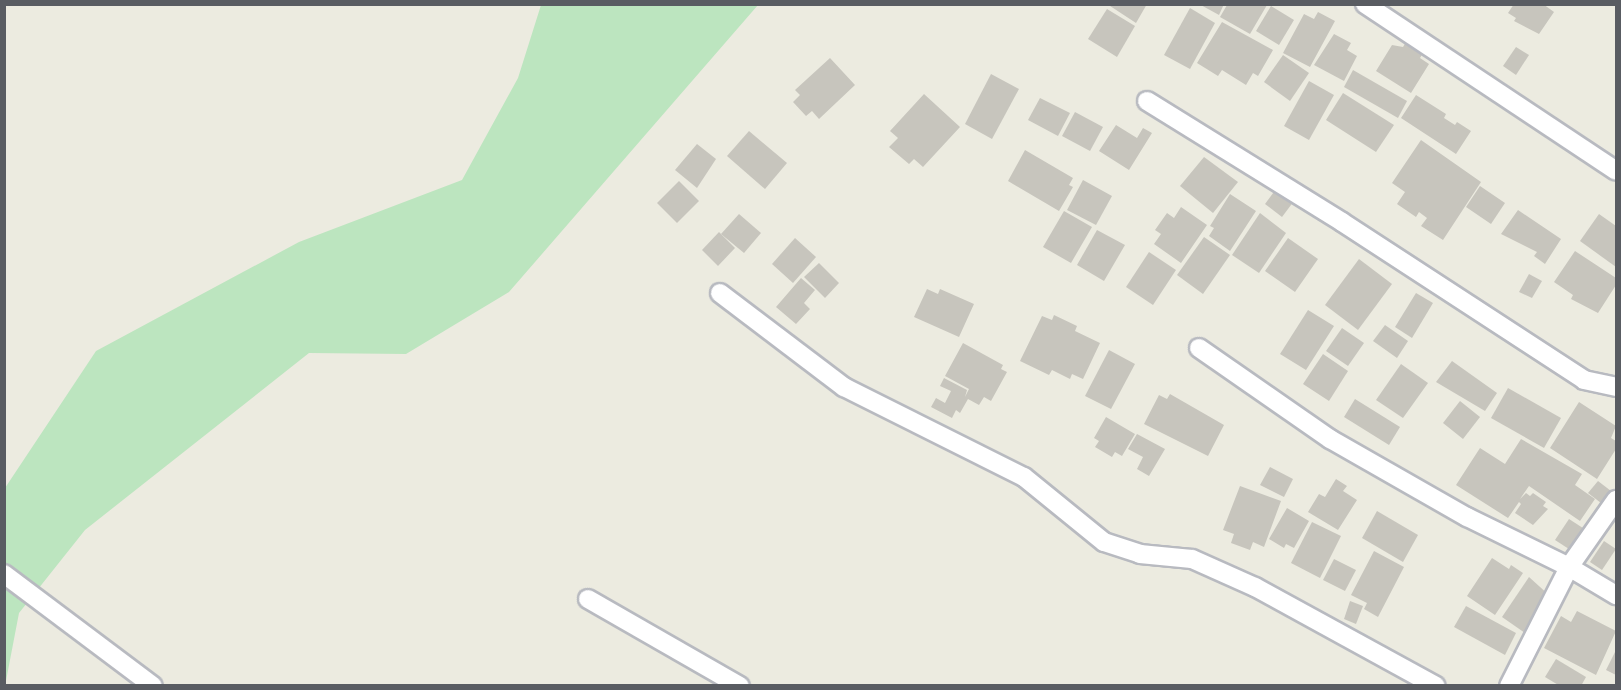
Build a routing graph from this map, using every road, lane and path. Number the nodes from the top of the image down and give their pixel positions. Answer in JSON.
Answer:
{"nodes":[{"id":1,"x":1365,"y":4,"type":"edge"},
{"id":2,"x":1147,"y":101,"type":"dead end"},
{"id":3,"x":1617,"y":171,"type":"edge"},
{"id":4,"x":720,"y":293,"type":"dead end"},
{"id":5,"x":1199,"y":348,"type":"dead end"},
{"id":6,"x":1617,"y":387,"type":"edge"},
{"id":7,"x":1617,"y":500,"type":"edge"},
{"id":8,"x":1569,"y":567,"type":"junction"},
{"id":9,"x":4,"y":574,"type":"edge"},
{"id":10,"x":1617,"y":595,"type":"edge"},
{"id":11,"x":588,"y":599,"type":"dead end"},
{"id":12,"x":153,"y":686,"type":"edge"},
{"id":13,"x":740,"y":686,"type":"edge"},
{"id":14,"x":1437,"y":686,"type":"edge"},
{"id":15,"x":1509,"y":686,"type":"edge"}],
"edges":[{"from":1,"to":3,"type":"street"},
{"from":2,"to":6,"type":"street"},
{"from":4,"to":14,"type":"street"},
{"from":5,"to":8,"type":"street"},
{"from":7,"to":8,"type":"street"},
{"from":8,"to":10,"type":"street"},
{"from":8,"to":15,"type":"street"},
{"from":9,"to":12,"type":"street"},
{"from":11,"to":13,"type":"street"}]}
